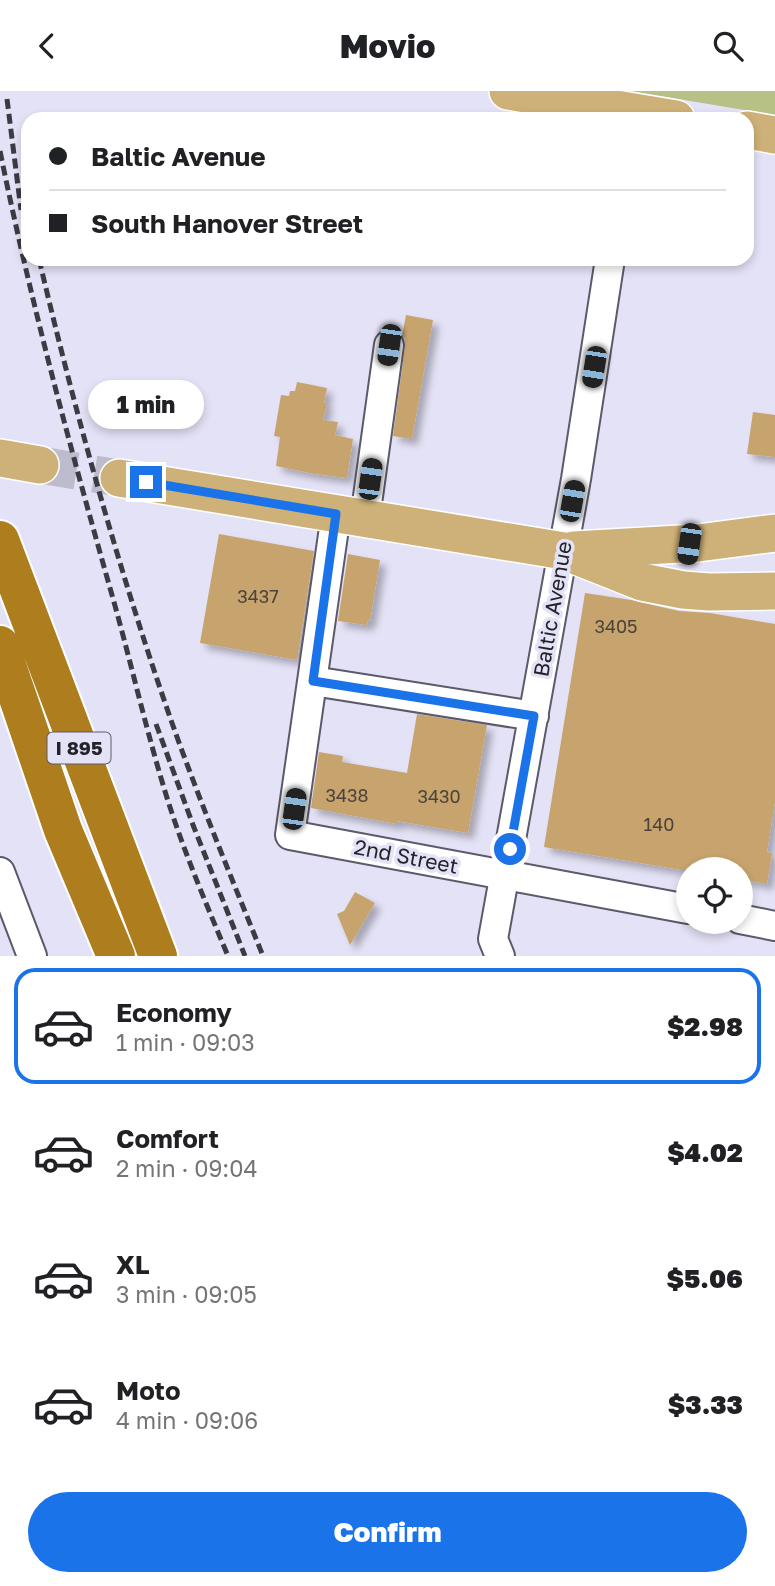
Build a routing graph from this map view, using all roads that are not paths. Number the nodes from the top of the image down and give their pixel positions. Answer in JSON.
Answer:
{"nodes":[{"id":1,"x":508,"y":91,"type":"edge"},
{"id":2,"x":630,"y":112,"type":"edge"},
{"id":3,"x":754,"y":132,"type":"edge"},
{"id":4,"x":775,"y":135,"type":"edge"},
{"id":5,"x":609,"y":266,"type":"edge"},
{"id":6,"x":389,"y":345,"type":"dead end"},
{"id":7,"x":0,"y":458,"type":"edge"},
{"id":8,"x":40,"y":465,"type":"tunnel mouth"},
{"id":9,"x":119,"y":478,"type":"tunnel mouth"},
{"id":10,"x":351,"y":516,"type":"junction"},
{"id":11,"x":775,"y":533,"type":"edge"},
{"id":12,"x":0,"y":540,"type":"edge"},
{"id":13,"x":689,"y":544,"type":"junction"},
{"id":14,"x":564,"y":551,"type":"junction"},
{"id":15,"x":683,"y":590,"type":"junction"},
{"id":16,"x":775,"y":591,"type":"edge"},
{"id":17,"x":0,"y":645,"type":"edge"},
{"id":18,"x":313,"y":681,"type":"junction"},
{"id":19,"x":0,"y":695,"type":"edge"},
{"id":20,"x":534,"y":716,"type":"junction"},
{"id":21,"x":63,"y":830,"type":"junction"},
{"id":22,"x":0,"y":872,"type":"edge"},
{"id":23,"x":505,"y":875,"type":"junction"},
{"id":24,"x":676,"y":907,"type":"edge"},
{"id":25,"x":753,"y":922,"type":"edge"},
{"id":26,"x":775,"y":926,"type":"edge"},
{"id":27,"x":21,"y":927,"type":"junction"},
{"id":28,"x":18,"y":956,"type":"edge"},
{"id":29,"x":32,"y":956,"type":"edge"},
{"id":30,"x":116,"y":956,"type":"edge"},
{"id":31,"x":158,"y":956,"type":"edge"},
{"id":32,"x":500,"y":956,"type":"edge"}],
"edges":[{"from":1,"to":2,"type":"main road"},
{"from":3,"to":4,"type":"main road"},
{"from":5,"to":14,"type":"street","name":"Baltic Avenue"},
{"from":6,"to":10,"type":"street"},
{"from":7,"to":8,"type":"main road"},
{"from":9,"to":10,"type":"main road"},
{"from":10,"to":14,"type":"main road"},
{"from":10,"to":18,"type":"street"},
{"from":11,"to":13,"type":"main road"},
{"from":12,"to":31,"type":"highway","number":"I 895"},
{"from":13,"to":14,"type":"main road"},
{"from":13,"to":15,"type":"main road"},
{"from":14,"to":15,"type":"main road"},
{"from":14,"to":20,"type":"street","name":"Baltic Avenue"},
{"from":15,"to":16,"type":"main road"},
{"from":17,"to":21,"type":"highway","number":"I 895"},
{"from":18,"to":20,"type":"street"},
{"from":18,"to":23,"type":"street","name":"2nd Street"},
{"from":19,"to":21,"type":"highway"},
{"from":20,"to":23,"type":"street","name":"Baltic Avenue"},
{"from":21,"to":30,"type":"highway","number":"I 895"},
{"from":22,"to":27,"type":"street"},
{"from":23,"to":24,"type":"street","name":"2nd Street"},
{"from":23,"to":32,"type":"street","name":"Baltic Avenue"},
{"from":25,"to":26,"type":"street"},
{"from":27,"to":28,"type":"street"},
{"from":27,"to":29,"type":"street"}]}
